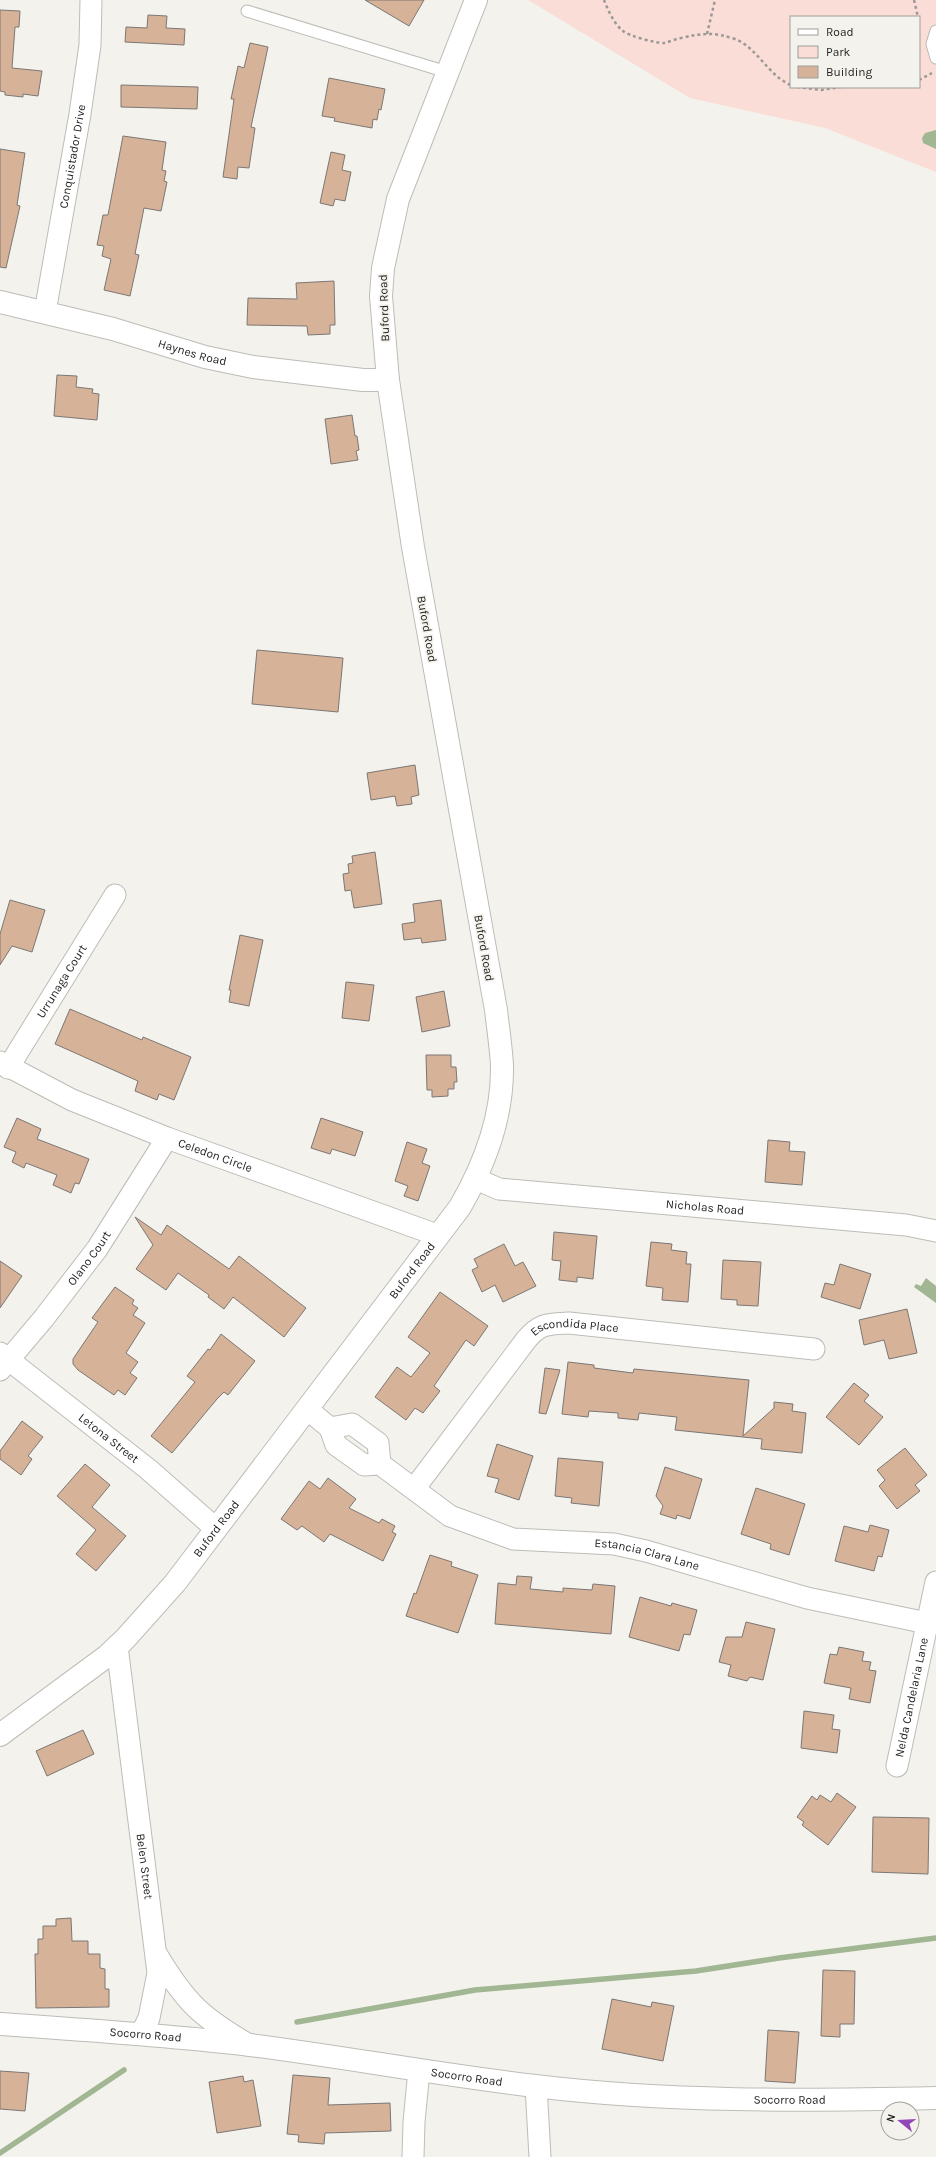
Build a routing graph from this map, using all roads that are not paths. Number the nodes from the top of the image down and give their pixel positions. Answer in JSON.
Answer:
{"nodes":[{"id":1,"x":91,"y":0,"type":"edge"},
{"id":2,"x":476,"y":0,"type":"edge"},
{"id":3,"x":247,"y":11,"type":"dead end"},
{"id":4,"x":936,"y":31,"type":"edge"},
{"id":5,"x":936,"y":58,"type":"edge"},
{"id":6,"x":447,"y":72,"type":"junction"},
{"id":7,"x":0,"y":302,"type":"edge"},
{"id":8,"x":45,"y":312,"type":"junction"},
{"id":9,"x":388,"y":380,"type":"junction"},
{"id":10,"x":115,"y":895,"type":"dead end"},
{"id":11,"x":4,"y":1065,"type":"edge"},
{"id":12,"x":167,"y":1138,"type":"junction"},
{"id":13,"x":476,"y":1179,"type":"junction"},
{"id":14,"x":936,"y":1231,"type":"edge"},
{"id":15,"x":437,"y":1234,"type":"junction"},
{"id":16,"x":814,"y":1349,"type":"dead end"},
{"id":17,"x":3,"y":1361,"type":"edge"},
{"id":18,"x":307,"y":1409,"type":"junction"},
{"id":19,"x":414,"y":1489,"type":"junction"},
{"id":20,"x":215,"y":1528,"type":"junction"},
{"id":21,"x":936,"y":1582,"type":"edge"},
{"id":22,"x":927,"y":1623,"type":"junction"},
{"id":23,"x":117,"y":1646,"type":"junction"},
{"id":24,"x":0,"y":1734,"type":"edge"},
{"id":25,"x":897,"y":1766,"type":"dead end"},
{"id":26,"x":156,"y":1953,"type":"junction"},
{"id":27,"x":0,"y":2024,"type":"edge"},
{"id":28,"x":141,"y":2034,"type":"junction"},
{"id":29,"x":249,"y":2045,"type":"junction"},
{"id":30,"x":419,"y":2070,"type":"junction"},
{"id":31,"x":536,"y":2086,"type":"junction"},
{"id":32,"x":936,"y":2098,"type":"edge"},
{"id":33,"x":413,"y":2157,"type":"edge"},
{"id":34,"x":540,"y":2157,"type":"edge"}],
"edges":[{"from":1,"to":8,"type":"street","name":"Conquistador Drive"},
{"from":2,"to":6,"type":"street","name":"Buford Road"},
{"from":3,"to":6,"type":"lane"},
{"from":4,"to":5,"type":"lane"},
{"from":6,"to":9,"type":"street","name":"Buford Road"},
{"from":7,"to":8,"type":"street","name":"Haynes Road"},
{"from":8,"to":9,"type":"street","name":"Haynes Road"},
{"from":9,"to":13,"type":"street","name":"Buford Road"},
{"from":10,"to":11,"type":"street","name":"Urrunaga Court"},
{"from":11,"to":12,"type":"street","name":"Celedon Circle"},
{"from":12,"to":15,"type":"street","name":"Celedon Circle"},
{"from":12,"to":17,"type":"street","name":"Olano Court"},
{"from":13,"to":14,"type":"street","name":"Nicholas Road"},
{"from":13,"to":15,"type":"street","name":"Buford Road"},
{"from":15,"to":18,"type":"street","name":"Buford Road"},
{"from":16,"to":19,"type":"street","name":"Escondida Place"},
{"from":17,"to":20,"type":"street","name":"Letona Street"},
{"from":18,"to":19,"type":"street","name":"Estancia Clara Lane"},
{"from":18,"to":20,"type":"street","name":"Buford Road"},
{"from":19,"to":22,"type":"street","name":"Estancia Clara Lane"},
{"from":20,"to":23,"type":"street","name":"Buford Road"},
{"from":21,"to":22,"type":"street","name":"Nelda Candelaria Lane"},
{"from":22,"to":25,"type":"street","name":"Nelda Candelaria Lane"},
{"from":23,"to":24,"type":"street","name":"Buford Road"},
{"from":23,"to":26,"type":"street","name":"Belen Street"},
{"from":26,"to":28,"type":"street"},
{"from":26,"to":29,"type":"street","name":"Belen Street"},
{"from":27,"to":28,"type":"street","name":"Socorro Road"},
{"from":28,"to":29,"type":"street","name":"Socorro Road"},
{"from":29,"to":30,"type":"street","name":"Socorro Road"},
{"from":30,"to":31,"type":"street","name":"Socorro Road"},
{"from":30,"to":33,"type":"street"},
{"from":31,"to":32,"type":"street","name":"Socorro Road"},
{"from":31,"to":34,"type":"street"}]}
